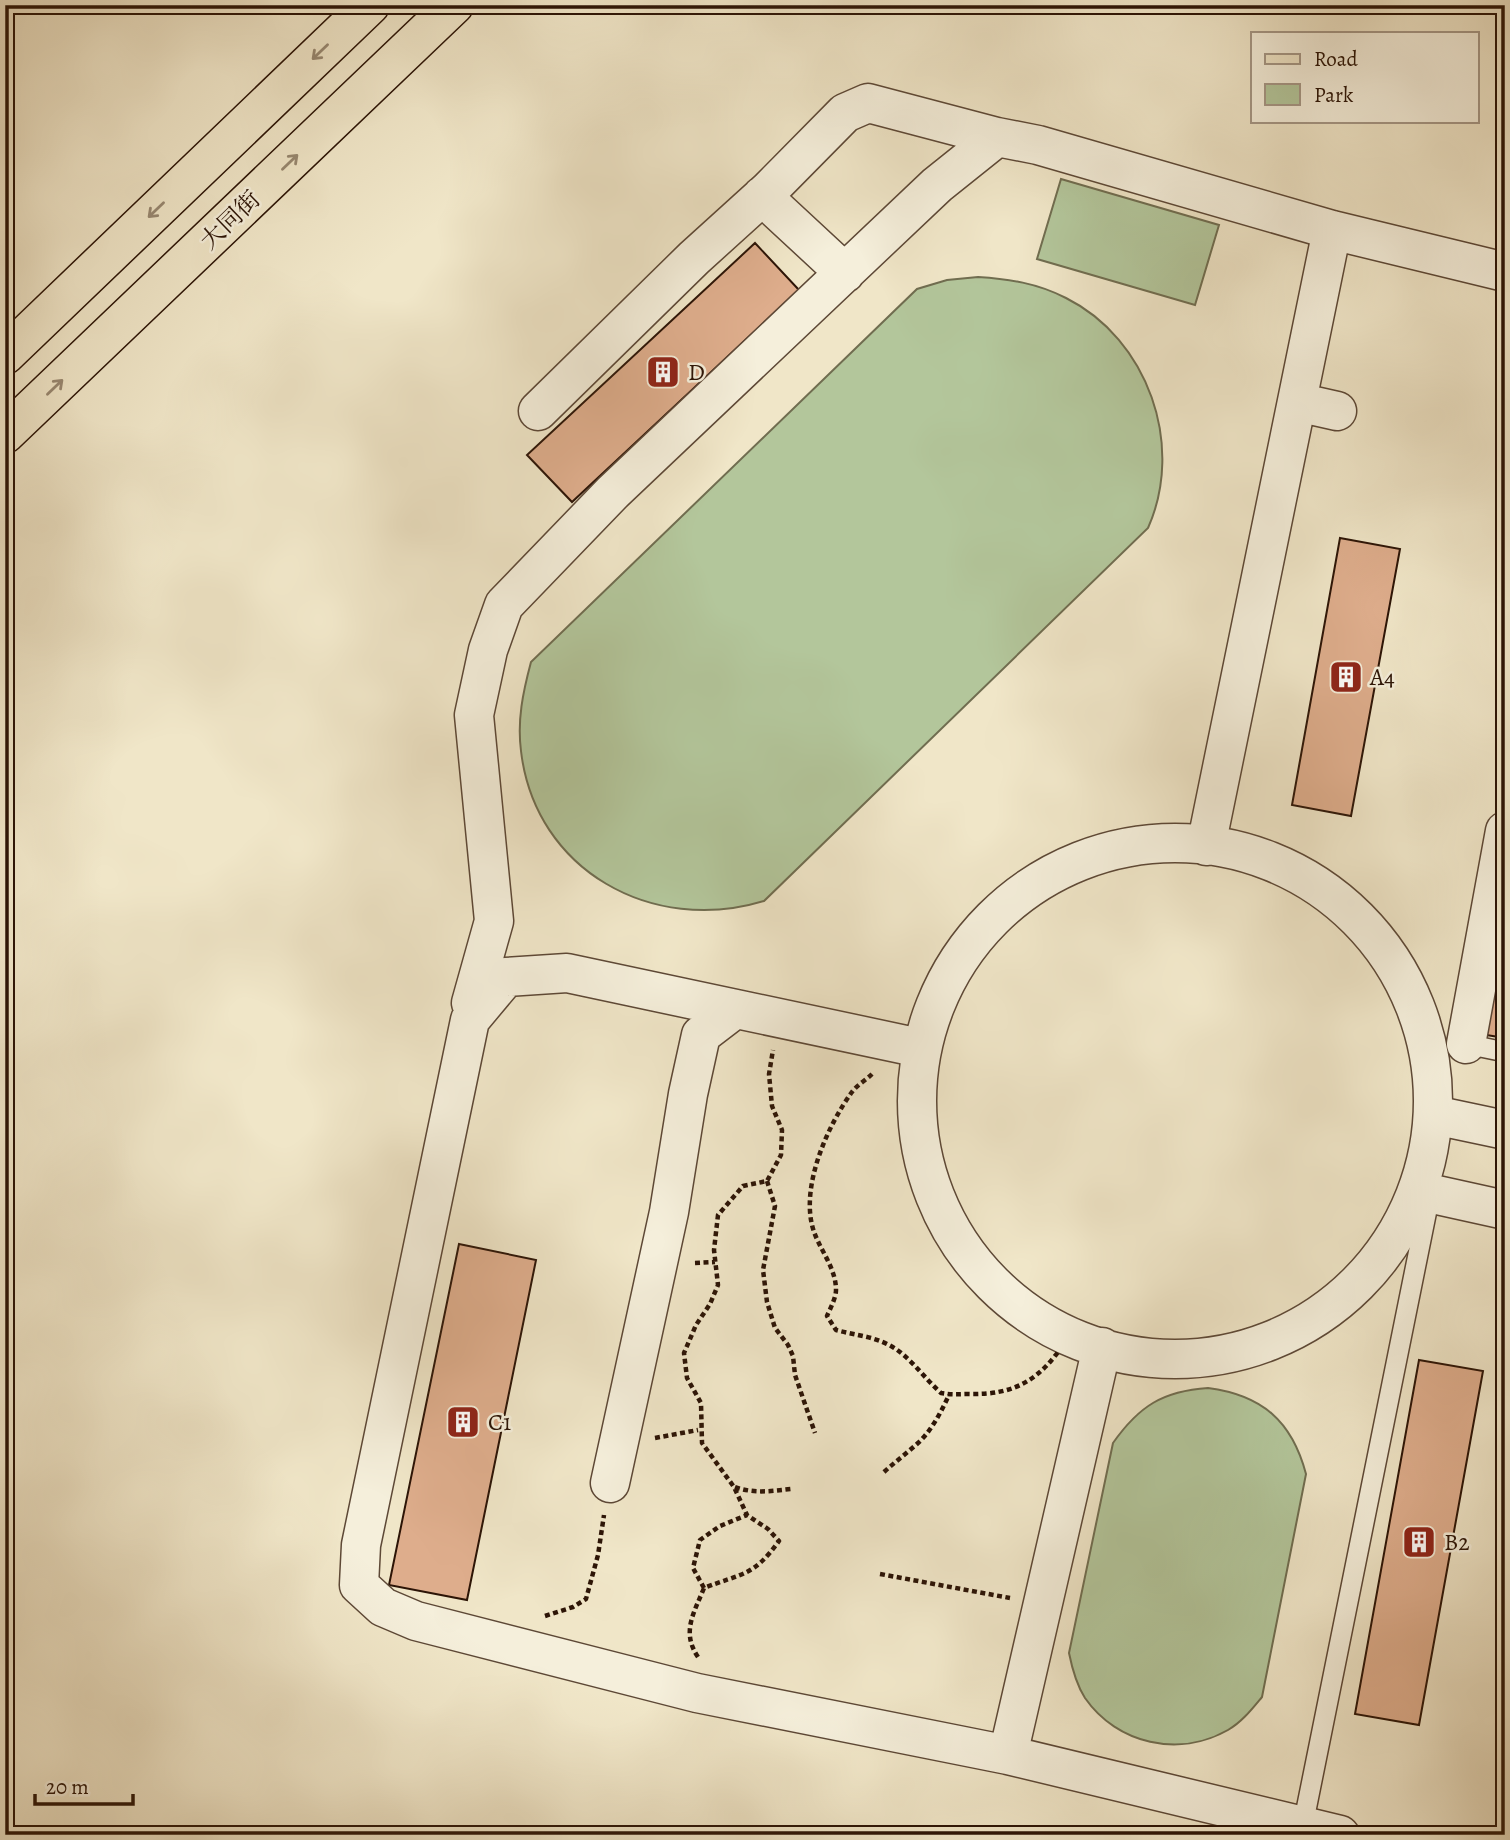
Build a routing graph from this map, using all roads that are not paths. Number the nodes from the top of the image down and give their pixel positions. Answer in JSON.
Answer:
{"nodes":[{"id":1,"x":370,"y":5,"type":"edge"},
{"id":2,"x":454,"y":5,"type":"edge"},
{"id":3,"x":997,"y":137,"type":"junction"},
{"id":4,"x":762,"y":196,"type":"junction"},
{"id":5,"x":1332,"y":230,"type":"junction"},
{"id":6,"x":1505,"y":272,"type":"edge"},
{"id":7,"x":845,"y":273,"type":"junction"},
{"id":8,"x":5,"y":355,"type":"edge"},
{"id":9,"x":1297,"y":402,"type":"junction"},
{"id":10,"x":538,"y":411,"type":"dead end"},
{"id":11,"x":1337,"y":411,"type":"dead end"},
{"id":12,"x":5,"y":434,"type":"edge"},
{"id":13,"x":1505,"y":831,"type":"edge"},
{"id":14,"x":1206,"y":846,"type":"junction"},
{"id":15,"x":471,"y":1003,"type":"dead end"},
{"id":16,"x":734,"y":1009,"type":"junction"},
{"id":17,"x":1466,"y":1044,"type":"joint"},
{"id":18,"x":920,"y":1048,"type":"junction"},
{"id":19,"x":1505,"y":1052,"type":"edge"},
{"id":20,"x":1434,"y":1115,"type":"junction"},
{"id":21,"x":1505,"y":1130,"type":"edge"},
{"id":22,"x":1424,"y":1193,"type":"junction"},
{"id":23,"x":1505,"y":1210,"type":"edge"},
{"id":24,"x":1085,"y":1342,"type":"junction"},
{"id":25,"x":610,"y":1483,"type":"road end"},
{"id":26,"x":1007,"y":1755,"type":"junction"},
{"id":27,"x":1303,"y":1825,"type":"junction"},
{"id":28,"x":1340,"y":1835,"type":"edge"}],
"edges":[{"from":1,"to":8,"type":"main road","one_way":true},
{"from":12,"to":2,"type":"main road","name":"大同街","one_way":true},
{"from":3,"to":4,"type":"street"},
{"from":3,"to":5,"type":"street"},
{"from":3,"to":7,"type":"street"},
{"from":4,"to":7,"type":"street"},
{"from":4,"to":10,"type":"street"},
{"from":5,"to":6,"type":"street"},
{"from":5,"to":9,"type":"street"},
{"from":7,"to":15,"type":"street"},
{"from":9,"to":11,"type":"street"},
{"from":9,"to":14,"type":"street"},
{"from":13,"to":17,"type":"street"},
{"from":14,"to":18,"type":"street"},
{"from":14,"to":20,"type":"street"},
{"from":16,"to":18,"type":"street"},
{"from":16,"to":25,"type":"street"},
{"from":16,"to":26,"type":"street"},
{"from":17,"to":19,"type":"lane"},
{"from":18,"to":24,"type":"street"},
{"from":20,"to":21,"type":"street"},
{"from":20,"to":22,"type":"street"},
{"from":22,"to":23,"type":"street"},
{"from":22,"to":24,"type":"street"},
{"from":22,"to":27,"type":"lane"},
{"from":24,"to":26,"type":"street"},
{"from":26,"to":27,"type":"street"},
{"from":27,"to":28,"type":"street"}]}
